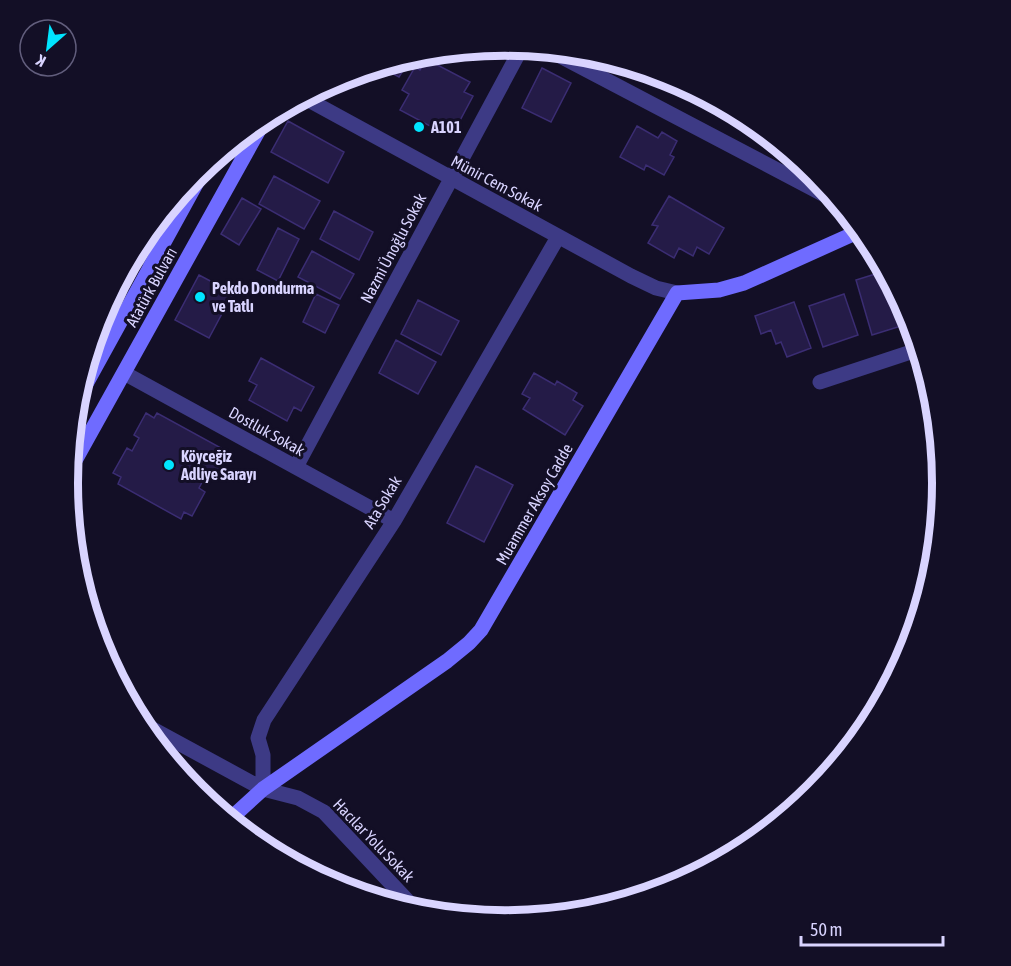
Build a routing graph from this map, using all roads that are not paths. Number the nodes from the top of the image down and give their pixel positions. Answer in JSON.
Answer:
{"nodes":[{"id":1,"x":517,"y":56,"type":"edge"},
{"id":2,"x":569,"y":60,"type":"edge"},
{"id":3,"x":312,"y":102,"type":"edge"},
{"id":4,"x":255,"y":137,"type":"edge"},
{"id":5,"x":451,"y":179,"type":"junction"},
{"id":6,"x":818,"y":191,"type":"edge"},
{"id":7,"x":190,"y":195,"type":"edge"},
{"id":8,"x":853,"y":234,"type":"edge"},
{"id":9,"x":558,"y":237,"type":"junction"},
{"id":10,"x":143,"y":256,"type":"edge"},
{"id":11,"x":153,"y":261,"type":"junction"},
{"id":12,"x":676,"y":293,"type":"junction"},
{"id":13,"x":912,"y":352,"type":"edge"},
{"id":14,"x":94,"y":370,"type":"edge"},
{"id":15,"x":124,"y":373,"type":"junction"},
{"id":16,"x":820,"y":382,"type":"dead end"},
{"id":17,"x":79,"y":454,"type":"edge"},
{"id":18,"x":296,"y":467,"type":"junction"},
{"id":19,"x":394,"y":521,"type":"junction"},
{"id":20,"x":158,"y":732,"type":"edge"},
{"id":21,"x":263,"y":789,"type":"junction"},
{"id":22,"x":236,"y":814,"type":"edge"},
{"id":23,"x":405,"y":898,"type":"edge"}],
"edges":[{"from":1,"to":5,"type":"street","name":"Nazmi Ünoğlu Sokak"},
{"from":2,"to":6,"type":"street"},
{"from":3,"to":5,"type":"street","name":"Münir Cem Sokak"},
{"from":4,"to":15,"type":"street","name":"Atatürk Bulvarı"},
{"from":5,"to":9,"type":"street","name":"Münir Cem Sokak"},
{"from":5,"to":18,"type":"street","name":"Nazmi Ünoğlu Sokak"},
{"from":7,"to":11,"type":"street","name":"Atatürk Bulvarı"},
{"from":8,"to":12,"type":"street"},
{"from":9,"to":12,"type":"street","name":"Münir Cem Sokak"},
{"from":9,"to":19,"type":"street","name":"Ata Sokak"},
{"from":10,"to":11,"type":"street"},
{"from":11,"to":14,"type":"street","name":"Atatürk Bulvarı"},
{"from":12,"to":21,"type":"street","name":"Muammer Aksoy Cadde"},
{"from":13,"to":16,"type":"street"},
{"from":15,"to":17,"type":"street","name":"Atatürk Bulvarı"},
{"from":15,"to":18,"type":"street","name":"Dostluk Sokak"},
{"from":18,"to":19,"type":"street","name":"Dostluk Sokak"},
{"from":19,"to":21,"type":"street","name":"Ata Sokak"},
{"from":20,"to":21,"type":"street","name":"Hacılar Yolu Sokak"},
{"from":21,"to":22,"type":"street","name":"Muammer Aksoy Cadde"},
{"from":21,"to":23,"type":"street","name":"Hacılar Yolu Sokak"}]}
